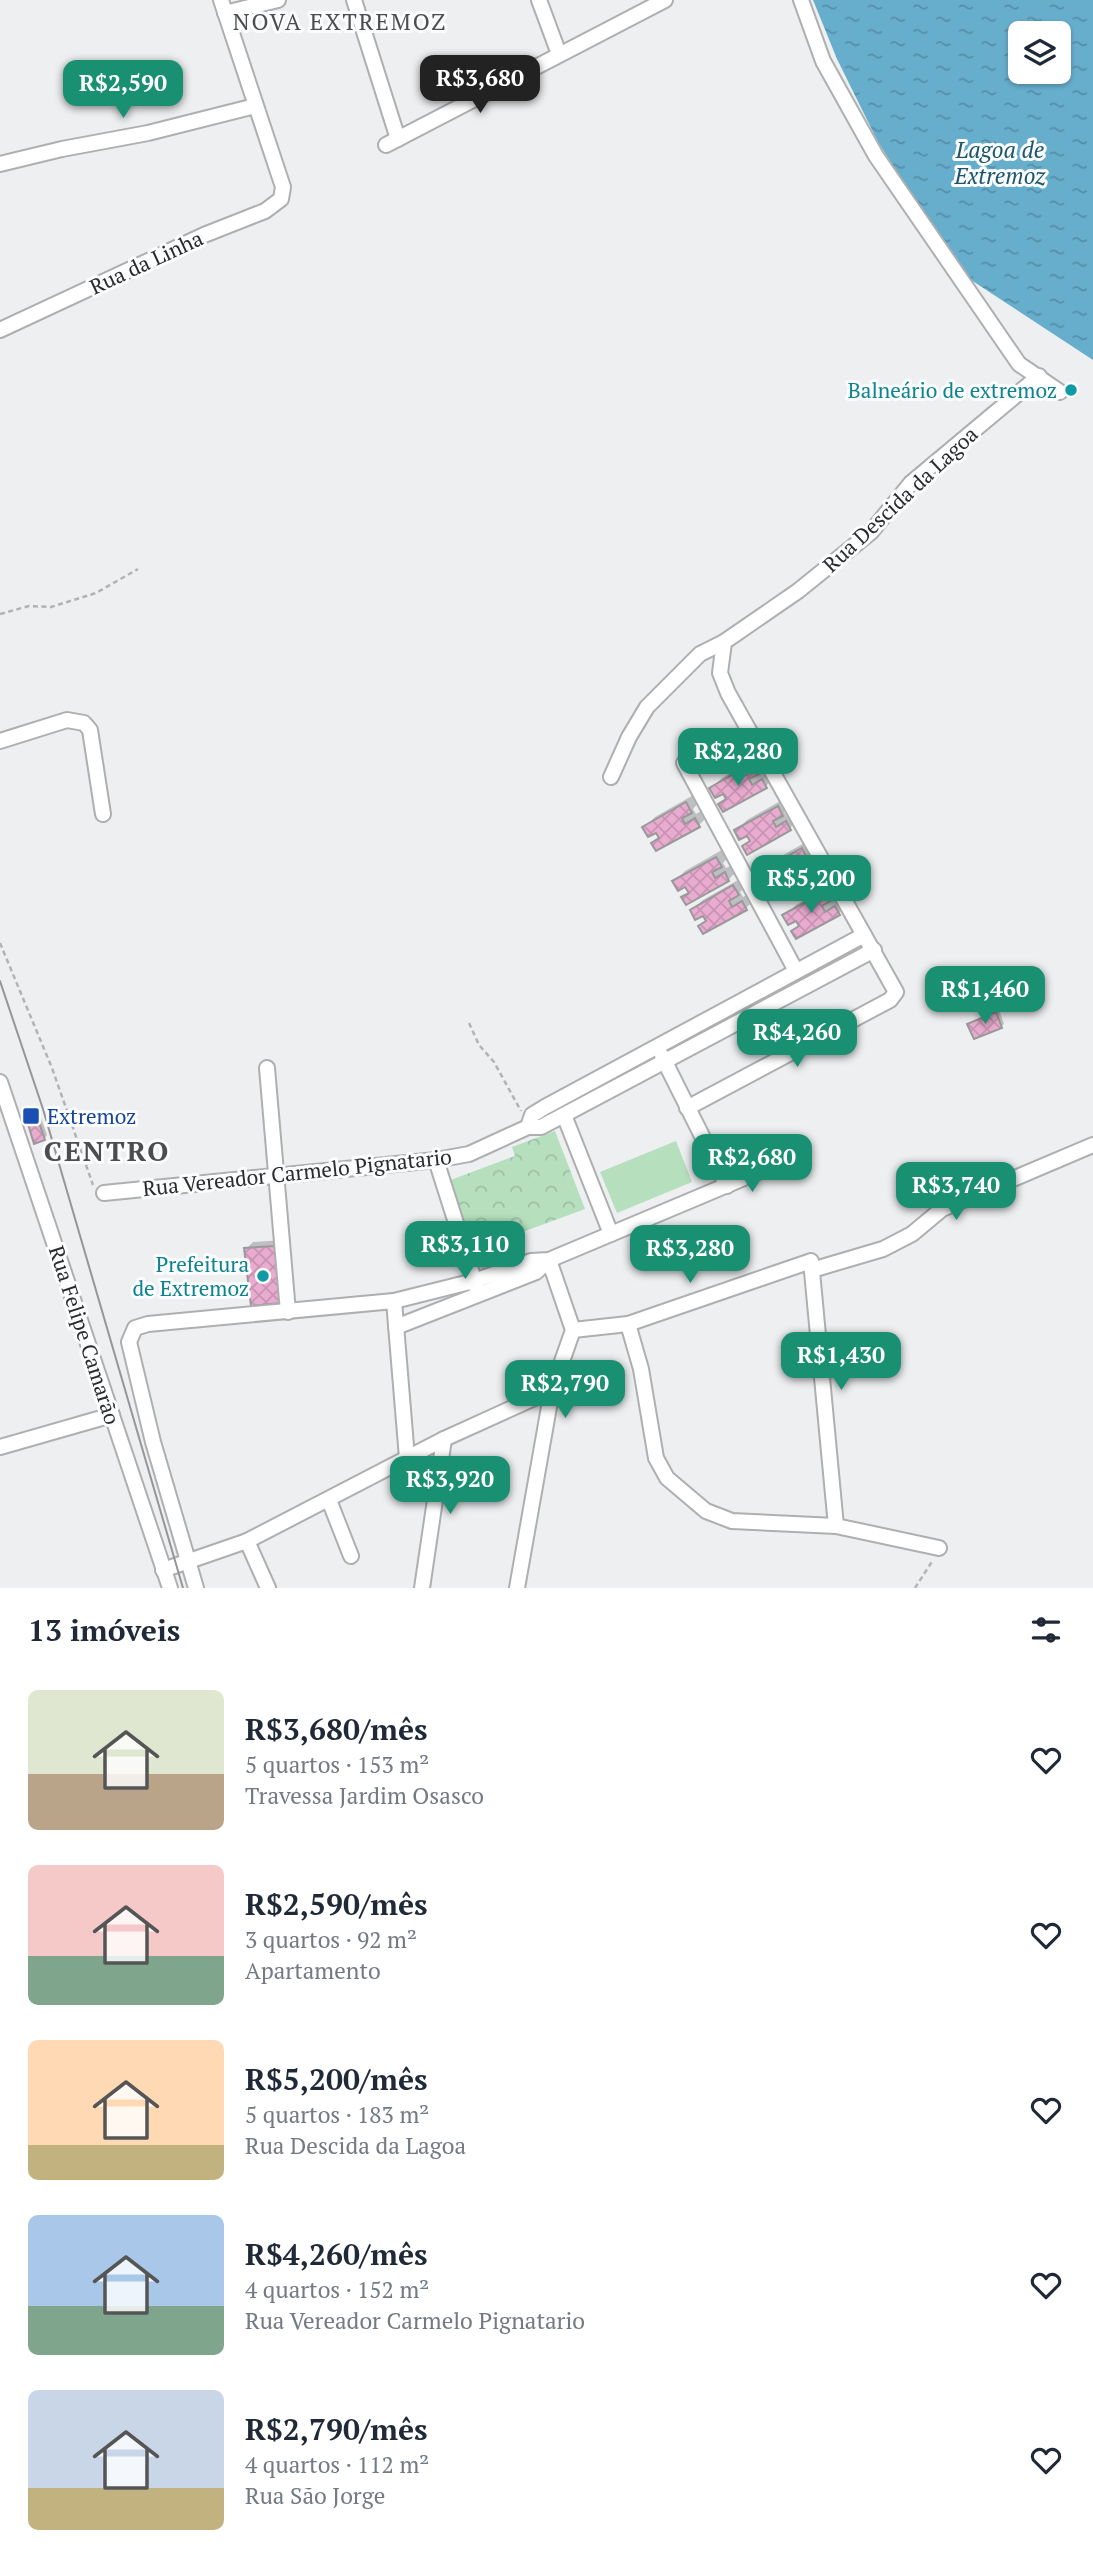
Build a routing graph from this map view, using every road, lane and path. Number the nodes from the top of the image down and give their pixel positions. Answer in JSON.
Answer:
{"nodes":[{"id":1,"x":278,"y":0,"type":"edge"},
{"id":2,"x":354,"y":0,"type":"edge"},
{"id":3,"x":539,"y":0,"type":"edge"},
{"id":4,"x":665,"y":0,"type":"edge"},
{"id":5,"x":801,"y":0,"type":"edge"},
{"id":6,"x":223,"y":6,"type":"edge"},
{"id":7,"x":559,"y":54,"type":"junction"},
{"id":8,"x":255,"y":106,"type":"junction"},
{"id":9,"x":0,"y":164,"type":"edge"},
{"id":10,"x":0,"y":330,"type":"edge"},
{"id":11,"x":1039,"y":376,"type":"junction"},
{"id":12,"x":1060,"y":392,"type":"dead end"},
{"id":13,"x":138,"y":569,"type":"dead end"},
{"id":14,"x":0,"y":614,"type":"edge"},
{"id":15,"x":723,"y":642,"type":"junction"},
{"id":16,"x":0,"y":741,"type":"edge"},
{"id":17,"x":684,"y":762,"type":"dead end"},
{"id":18,"x":611,"y":777,"type":"dead end"},
{"id":19,"x":103,"y":814,"type":"dead end"},
{"id":20,"x":864,"y":935,"type":"junction"},
{"id":21,"x":0,"y":943,"type":"edge"},
{"id":22,"x":874,"y":950,"type":"junction"},
{"id":23,"x":796,"y":971,"type":"junction"},
{"id":24,"x":469,"y":1023,"type":"dead end"},
{"id":25,"x":656,"y":1044,"type":"junction"},
{"id":26,"x":665,"y":1063,"type":"junction"},
{"id":27,"x":267,"y":1068,"type":"dead end"},
{"id":28,"x":1,"y":1090,"type":"edge"},
{"id":29,"x":687,"y":1108,"type":"junction"},
{"id":30,"x":564,"y":1115,"type":"junction"},
{"id":31,"x":528,"y":1127,"type":"junction"},
{"id":32,"x":1093,"y":1145,"type":"edge"},
{"id":33,"x":436,"y":1160,"type":"junction"},
{"id":34,"x":763,"y":1170,"type":"dead end"},
{"id":35,"x":277,"y":1174,"type":"junction"},
{"id":36,"x":727,"y":1186,"type":"junction"},
{"id":37,"x":104,"y":1193,"type":"joint"},
{"id":38,"x":611,"y":1234,"type":"junction"},
{"id":39,"x":549,"y":1260,"type":"junction"},
{"id":40,"x":812,"y":1270,"type":"junction"},
{"id":41,"x":476,"y":1288,"type":"junction"},
{"id":42,"x":394,"y":1301,"type":"junction"},
{"id":43,"x":288,"y":1312,"type":"junction"},
{"id":44,"x":628,"y":1324,"type":"junction"},
{"id":45,"x":396,"y":1328,"type":"junction"},
{"id":46,"x":573,"y":1330,"type":"junction"},
{"id":47,"x":552,"y":1390,"type":"junction"},
{"id":48,"x":112,"y":1415,"type":"junction"},
{"id":49,"x":444,"y":1439,"type":"junction"},
{"id":50,"x":0,"y":1447,"type":"edge"},
{"id":51,"x":407,"y":1458,"type":"junction"},
{"id":52,"x":329,"y":1500,"type":"junction"},
{"id":53,"x":836,"y":1526,"type":"junction"},
{"id":54,"x":247,"y":1541,"type":"junction"},
{"id":55,"x":939,"y":1548,"type":"joint"},
{"id":56,"x":351,"y":1556,"type":"dead end"},
{"id":57,"x":189,"y":1562,"type":"junction"},
{"id":58,"x":163,"y":1570,"type":"junction"},
{"id":59,"x":170,"y":1588,"type":"edge"},
{"id":60,"x":196,"y":1588,"type":"edge"},
{"id":61,"x":268,"y":1588,"type":"edge"},
{"id":62,"x":422,"y":1588,"type":"edge"},
{"id":63,"x":517,"y":1588,"type":"edge"},
{"id":64,"x":915,"y":1588,"type":"edge"}],
"edges":[{"from":1,"to":6,"type":"street"},
{"from":2,"to":7,"type":"street"},
{"from":3,"to":7,"type":"street"},
{"from":4,"to":7,"type":"street"},
{"from":5,"to":11,"type":"street"},
{"from":6,"to":8,"type":"street"},
{"from":8,"to":9,"type":"street"},
{"from":8,"to":10,"type":"street","name":"Rua da Linha"},
{"from":11,"to":12,"type":"street"},
{"from":11,"to":15,"type":"street","name":"Rua Descida da Lagoa"},
{"from":13,"to":14,"type":"path"},
{"from":15,"to":18,"type":"street","name":"Rua Descida da Lagoa"},
{"from":15,"to":20,"type":"street"},
{"from":16,"to":19,"type":"street"},
{"from":17,"to":23,"type":"street"},
{"from":20,"to":22,"type":"street"},
{"from":20,"to":23,"type":"street","name":"Rua Vereador Carmelo Pignatario"},
{"from":21,"to":37,"type":"path"},
{"from":22,"to":26,"type":"street","name":"Rua Vereador Carmelo Pignatario"},
{"from":22,"to":29,"type":"street"},
{"from":23,"to":25,"type":"street","name":"Rua Vereador Carmelo Pignatario"},
{"from":24,"to":31,"type":"path"},
{"from":25,"to":26,"type":"street"},
{"from":25,"to":31,"type":"street","name":"Rua Vereador Carmelo Pignatario"},
{"from":26,"to":29,"type":"street"},
{"from":26,"to":30,"type":"street","name":"Rua Vereador Carmelo Pignatario"},
{"from":27,"to":35,"type":"street"},
{"from":28,"to":48,"type":"street","name":"Rua Felipe Camarão"},
{"from":29,"to":36,"type":"street"},
{"from":30,"to":31,"type":"street","name":"Rua Vereador Carmelo Pignatario"},
{"from":30,"to":38,"type":"street"},
{"from":31,"to":33,"type":"street","name":"Rua Vereador Carmelo Pignatario"},
{"from":32,"to":40,"type":"street"},
{"from":33,"to":35,"type":"street","name":"Rua Vereador Carmelo Pignatario"},
{"from":33,"to":41,"type":"street"},
{"from":34,"to":36,"type":"street"},
{"from":35,"to":37,"type":"street","name":"Rua Vereador Carmelo Pignatario"},
{"from":35,"to":43,"type":"street"},
{"from":36,"to":38,"type":"street"},
{"from":38,"to":39,"type":"street"},
{"from":39,"to":41,"type":"street"},
{"from":39,"to":46,"type":"street"},
{"from":40,"to":44,"type":"street"},
{"from":40,"to":53,"type":"street"},
{"from":41,"to":42,"type":"street"},
{"from":41,"to":45,"type":"street"},
{"from":42,"to":43,"type":"street"},
{"from":42,"to":45,"type":"street"},
{"from":43,"to":57,"type":"street","name":"Rua Felipe Camarão"},
{"from":44,"to":46,"type":"street"},
{"from":44,"to":53,"type":"street"},
{"from":45,"to":51,"type":"street"},
{"from":46,"to":47,"type":"street"},
{"from":47,"to":49,"type":"street"},
{"from":47,"to":63,"type":"street"},
{"from":48,"to":50,"type":"street"},
{"from":48,"to":58,"type":"street","name":"Rua Felipe Camarão"},
{"from":49,"to":51,"type":"street"},
{"from":49,"to":62,"type":"street"},
{"from":51,"to":52,"type":"street"},
{"from":52,"to":54,"type":"street"},
{"from":52,"to":56,"type":"street"},
{"from":53,"to":55,"type":"street"},
{"from":54,"to":57,"type":"street"},
{"from":54,"to":61,"type":"street"},
{"from":55,"to":64,"type":"path"},
{"from":57,"to":58,"type":"street"},
{"from":57,"to":60,"type":"street","name":"Rua Felipe Camarão"},
{"from":58,"to":59,"type":"street","name":"Rua Felipe Camarão"}]}
